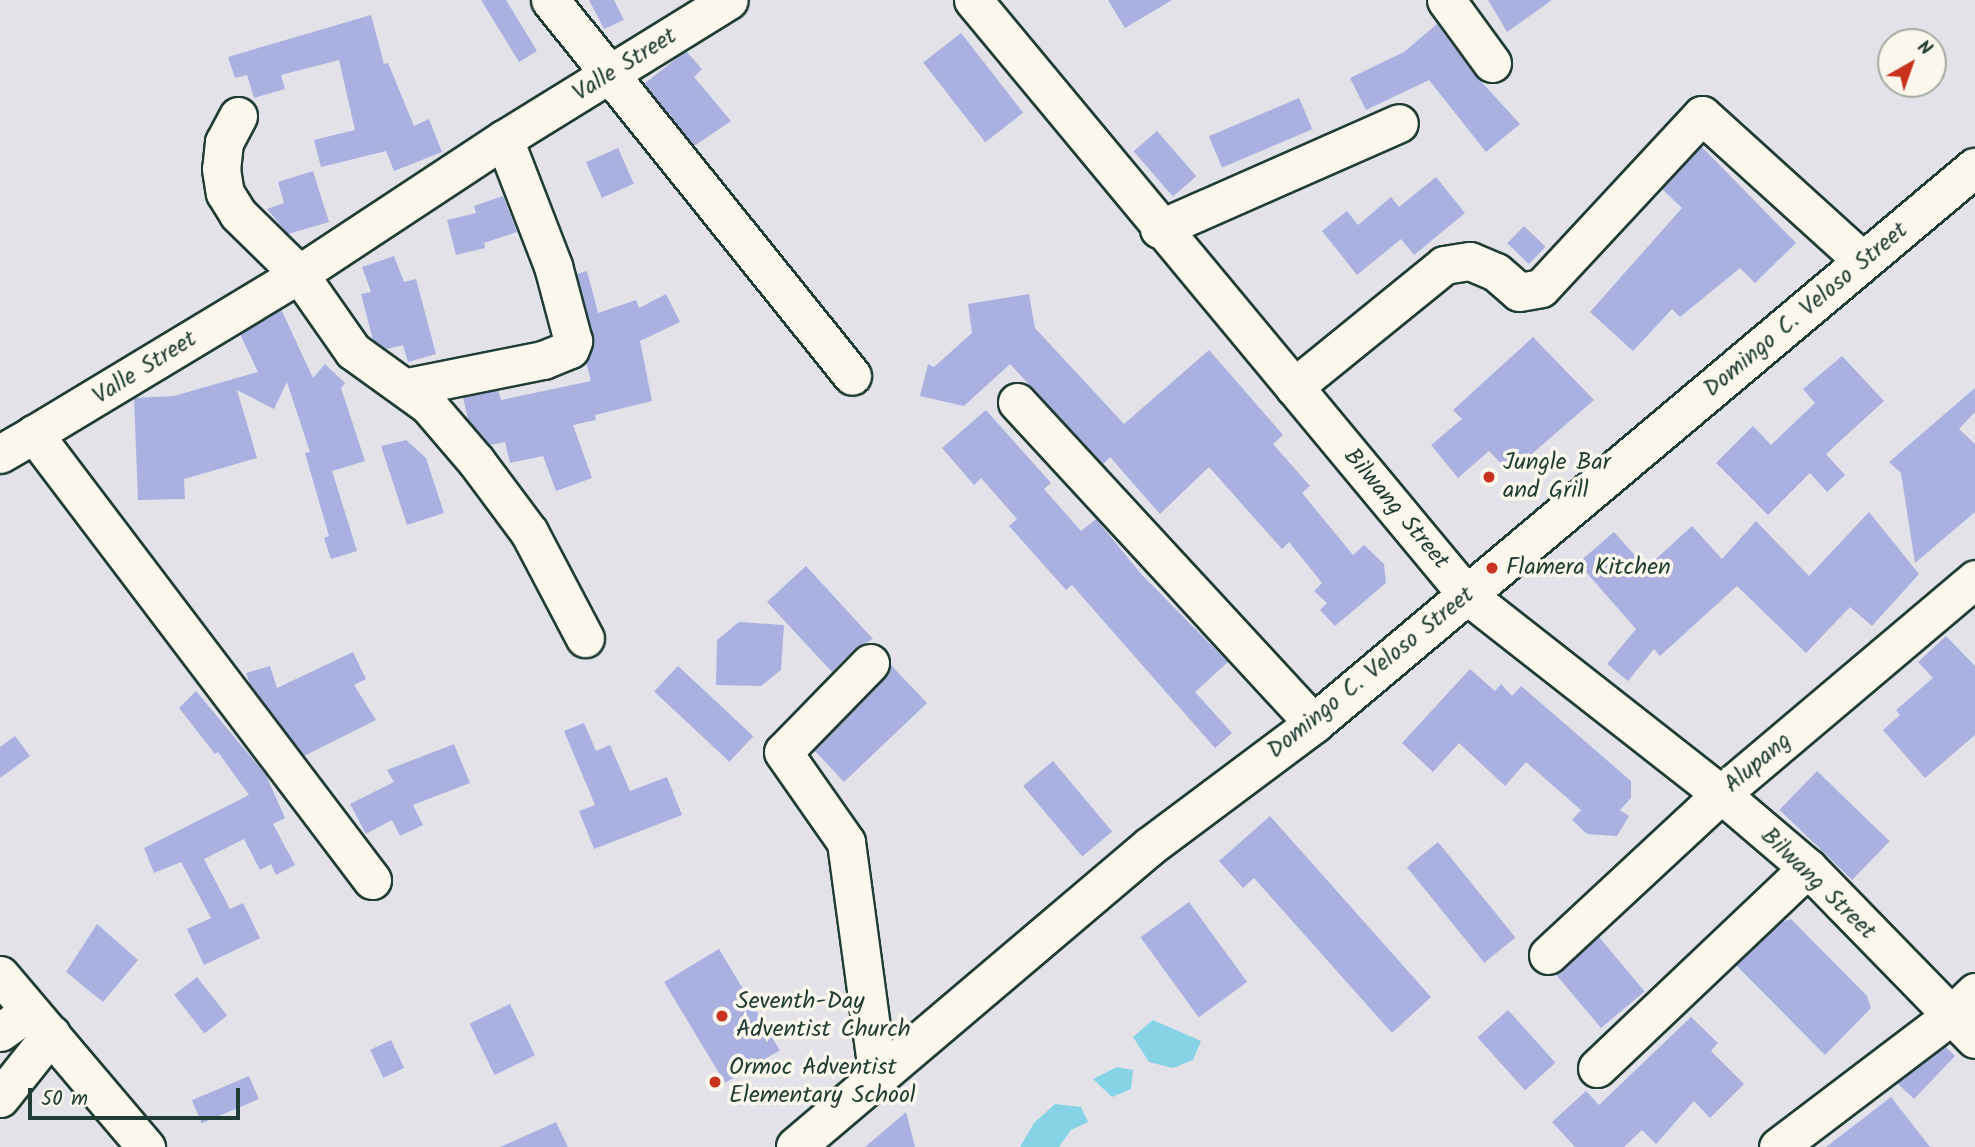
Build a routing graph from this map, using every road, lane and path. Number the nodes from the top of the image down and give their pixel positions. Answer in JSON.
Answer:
{"nodes":[{"id":1,"x":550,"y":0,"type":"edge"},
{"id":2,"x":729,"y":0,"type":"edge"},
{"id":3,"x":1446,"y":0,"type":"edge"},
{"id":4,"x":983,"y":3,"type":"edge"},
{"id":5,"x":1492,"y":63,"type":"dead end"},
{"id":6,"x":613,"y":74,"type":"junction"},
{"id":7,"x":239,"y":116,"type":"dead end"},
{"id":8,"x":1399,"y":122,"type":"dead end"},
{"id":9,"x":504,"y":139,"type":"junction"},
{"id":10,"x":1975,"y":168,"type":"edge"},
{"id":11,"x":1159,"y":229,"type":"junction"},
{"id":12,"x":1863,"y":261,"type":"junction"},
{"id":13,"x":299,"y":274,"type":"junction"},
{"id":14,"x":852,"y":376,"type":"dead end"},
{"id":15,"x":408,"y":387,"type":"junction"},
{"id":16,"x":1294,"y":387,"type":"junction"},
{"id":17,"x":1017,"y":402,"type":"dead end"},
{"id":18,"x":34,"y":435,"type":"junction"},
{"id":19,"x":0,"y":454,"type":"edge"},
{"id":20,"x":1975,"y":579,"type":"edge"},
{"id":21,"x":1467,"y":595,"type":"junction"},
{"id":22,"x":585,"y":638,"type":"dead end"},
{"id":23,"x":870,"y":663,"type":"dead end"},
{"id":24,"x":1314,"y":724,"type":"junction"},
{"id":25,"x":1721,"y":794,"type":"junction"},
{"id":26,"x":1808,"y":868,"type":"junction"},
{"id":27,"x":372,"y":880,"type":"dead end"},
{"id":28,"x":1548,"y":955,"type":"dead end"},
{"id":29,"x":0,"y":975,"type":"edge"},
{"id":30,"x":1975,"y":992,"type":"edge"},
{"id":31,"x":27,"y":1026,"type":"edge"},
{"id":32,"x":1962,"y":1028,"type":"edge"},
{"id":33,"x":1597,"y":1068,"type":"dead end"},
{"id":34,"x":878,"y":1078,"type":"junction"},
{"id":35,"x":0,"y":1098,"type":"edge"},
{"id":36,"x":146,"y":1147,"type":"edge"},
{"id":37,"x":796,"y":1147,"type":"edge"},
{"id":38,"x":1778,"y":1147,"type":"edge"}],
"edges":[{"from":1,"to":6,"type":"street"},
{"from":2,"to":6,"type":"street","name":"Valle Street"},
{"from":3,"to":5,"type":"street"},
{"from":4,"to":11,"type":"street","name":"Bilwang Street"},
{"from":6,"to":9,"type":"street","name":"Valle Street"},
{"from":6,"to":14,"type":"street"},
{"from":7,"to":13,"type":"street"},
{"from":8,"to":11,"type":"street"},
{"from":9,"to":13,"type":"street","name":"Valle Street"},
{"from":9,"to":15,"type":"street"},
{"from":10,"to":12,"type":"main road","name":"Domingo C. Veloso Street"},
{"from":11,"to":16,"type":"street","name":"Bilwang Street"},
{"from":12,"to":16,"type":"street"},
{"from":12,"to":21,"type":"main road","name":"Domingo C. Veloso Street"},
{"from":13,"to":15,"type":"street"},
{"from":13,"to":18,"type":"street","name":"Valle Street"},
{"from":15,"to":22,"type":"street"},
{"from":16,"to":21,"type":"street","name":"Bilwang Street"},
{"from":17,"to":24,"type":"street"},
{"from":18,"to":19,"type":"street","name":"Valle Street"},
{"from":18,"to":27,"type":"street"},
{"from":20,"to":25,"type":"street","name":"Alupang"},
{"from":21,"to":24,"type":"main road","name":"Domingo C. Veloso Street"},
{"from":21,"to":25,"type":"street","name":"Bilwang Street"},
{"from":23,"to":34,"type":"street"},
{"from":24,"to":34,"type":"main road","name":"Domingo C. Veloso Street"},
{"from":25,"to":26,"type":"street","name":"Bilwang Street"},
{"from":25,"to":28,"type":"street","name":"Alupang"},
{"from":26,"to":32,"type":"street","name":"Bilwang Street"},
{"from":26,"to":33,"type":"street"},
{"from":29,"to":31,"type":"street"},
{"from":30,"to":32,"type":"street"},
{"from":31,"to":35,"type":"street"},
{"from":31,"to":36,"type":"street"},
{"from":32,"to":38,"type":"street"},
{"from":34,"to":37,"type":"main road","name":"Domingo C. Veloso Street"}]}
